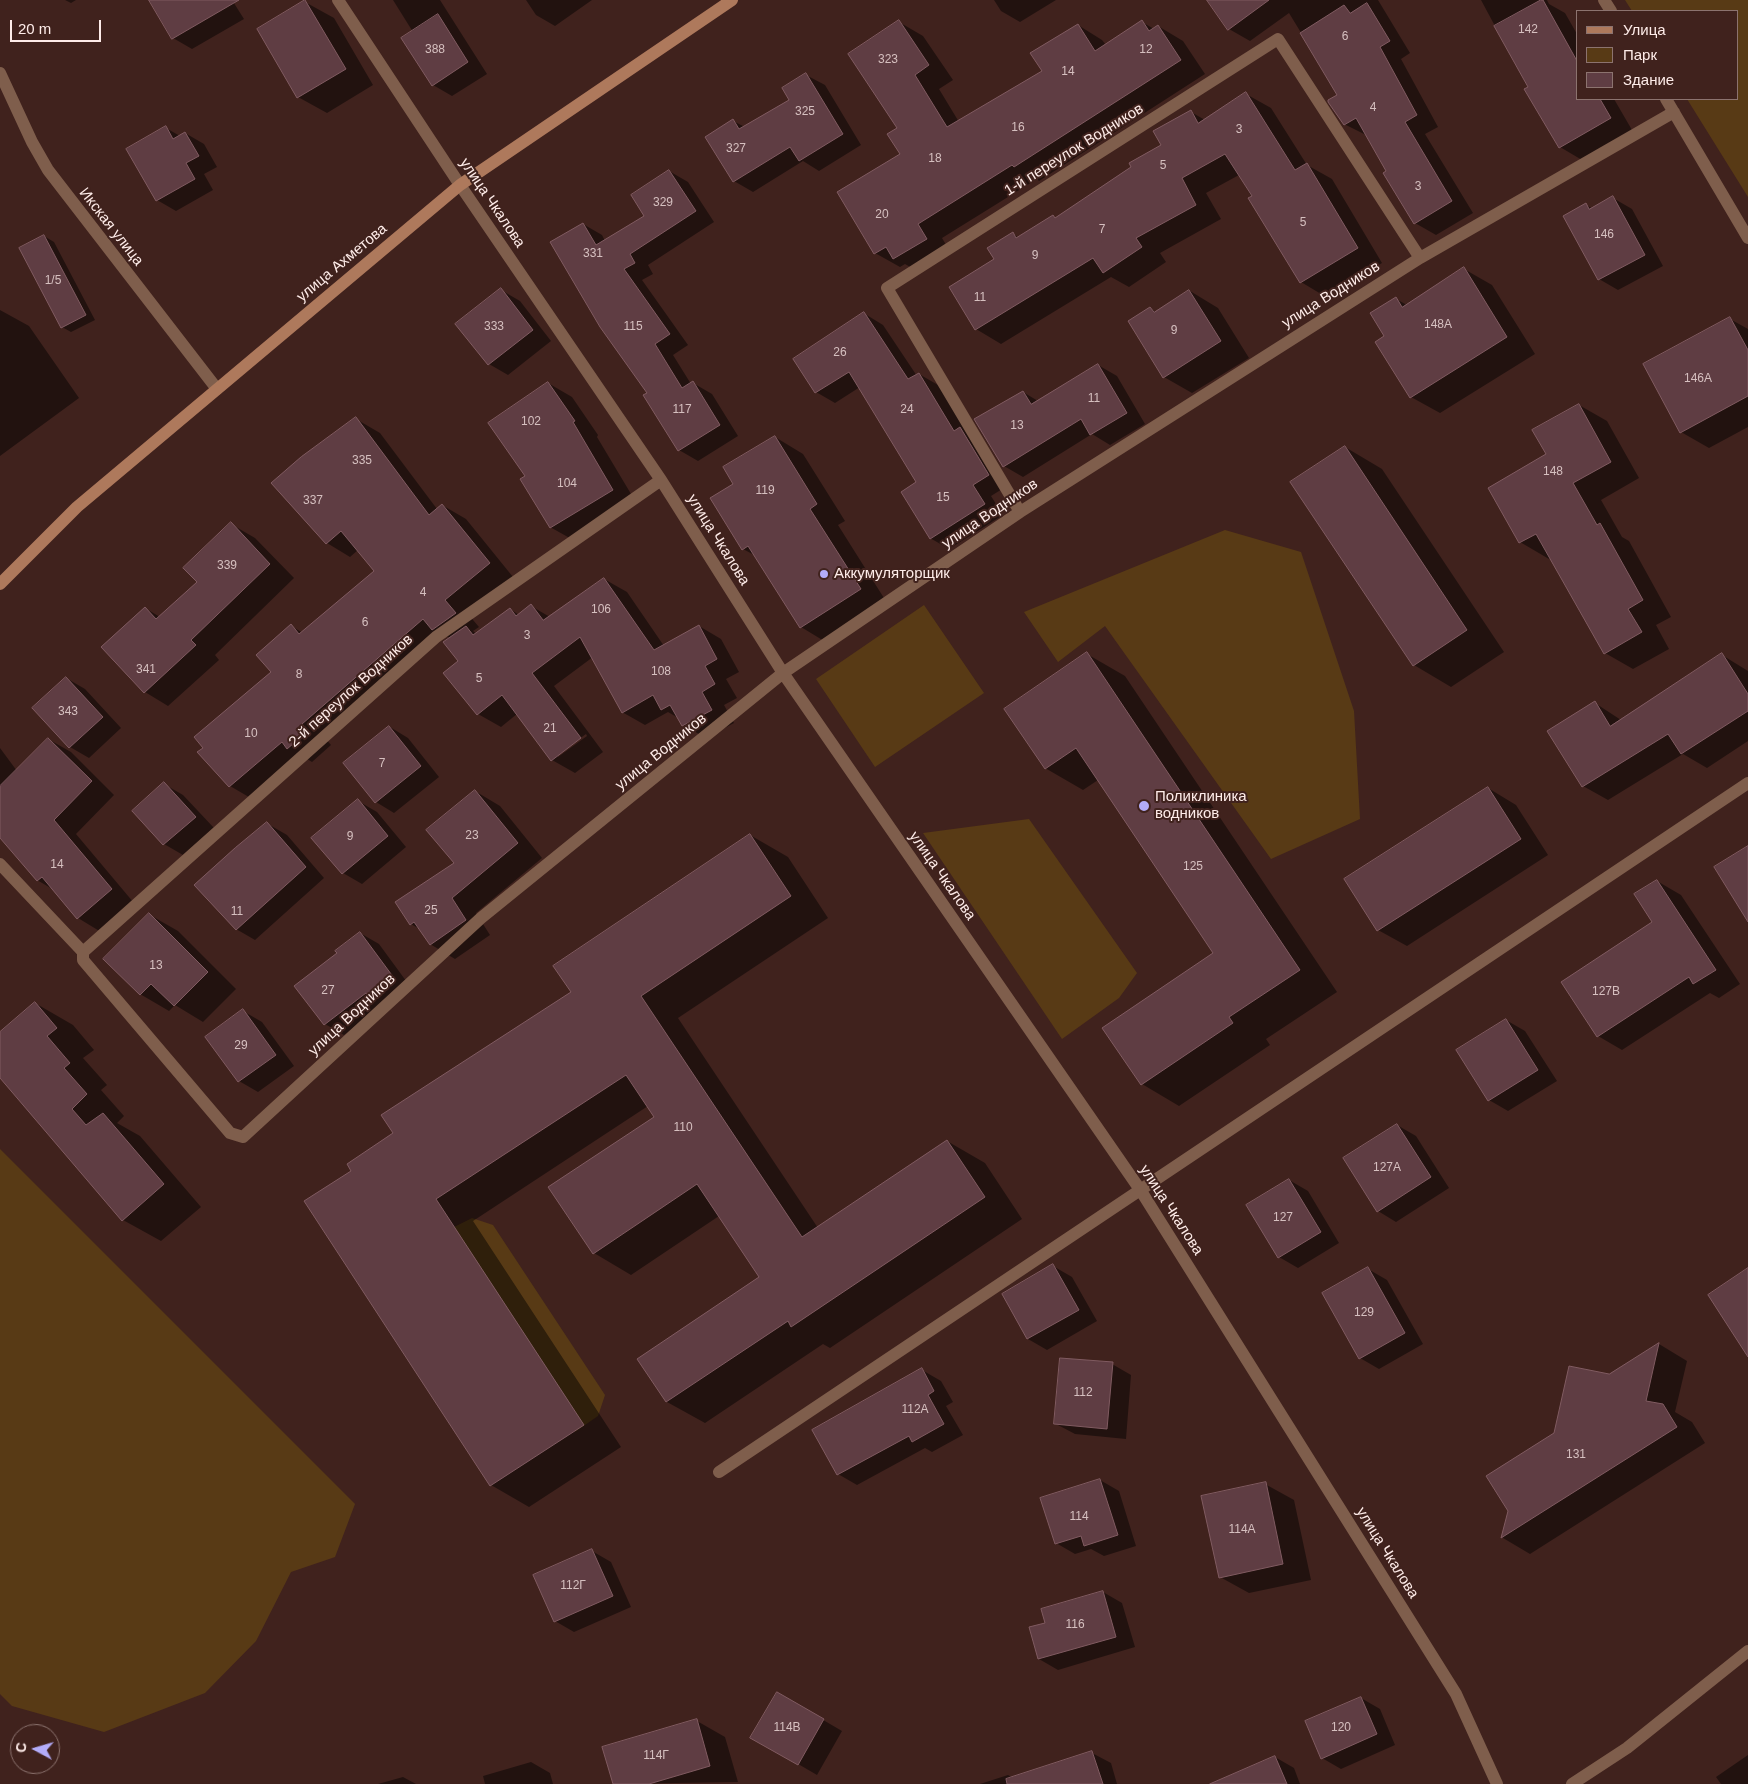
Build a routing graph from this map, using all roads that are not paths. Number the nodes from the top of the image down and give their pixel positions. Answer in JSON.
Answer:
{"nodes":[{"id":1,"x":338,"y":0,"type":"edge"},
{"id":2,"x":732,"y":0,"type":"edge"},
{"id":3,"x":0,"y":73,"type":"edge"},
{"id":4,"x":1667,"y":100,"type":"edge"},
{"id":5,"x":1674,"y":112,"type":"junction"},
{"id":6,"x":460,"y":185,"type":"junction"},
{"id":7,"x":1748,"y":238,"type":"edge"},
{"id":8,"x":1420,"y":258,"type":"junction"},
{"id":9,"x":217,"y":389,"type":"junction"},
{"id":10,"x":661,"y":480,"type":"junction"},
{"id":11,"x":1020,"y":512,"type":"junction"},
{"id":12,"x":0,"y":584,"type":"edge"},
{"id":13,"x":783,"y":674,"type":"junction"},
{"id":14,"x":1748,"y":783,"type":"edge"},
{"id":15,"x":0,"y":864,"type":"edge"},
{"id":16,"x":83,"y":952,"type":"junction"},
{"id":17,"x":1141,"y":1191,"type":"junction"},
{"id":18,"x":719,"y":1472,"type":"dead end"},
{"id":19,"x":1748,"y":1651,"type":"edge"},
{"id":20,"x":1497,"y":1784,"type":"edge"},
{"id":21,"x":1572,"y":1784,"type":"edge"}],
"edges":[{"from":1,"to":6,"type":"street","name":"улица Чкалова"},
{"from":2,"to":6,"type":"main road","name":"улица Ахметова"},
{"from":3,"to":9,"type":"street","name":"Икская улица"},
{"from":4,"to":5,"type":"street"},
{"from":5,"to":7,"type":"street"},
{"from":5,"to":8,"type":"street","name":"улица Водников"},
{"from":6,"to":9,"type":"main road","name":"улица Ахметова"},
{"from":6,"to":10,"type":"street","name":"улица Чкалова"},
{"from":8,"to":11,"type":"street","name":"улица Водников"},
{"from":8,"to":11,"type":"street","name":"1-й переулок Водников"},
{"from":9,"to":12,"type":"main road","name":"улица Ахметова"},
{"from":10,"to":13,"type":"street","name":"улица Чкалова"},
{"from":10,"to":16,"type":"street","name":"2-й переулок Водников"},
{"from":11,"to":13,"type":"street","name":"улица Водников"},
{"from":13,"to":16,"type":"street","name":"улица Водников"},
{"from":13,"to":17,"type":"street","name":"улица Чкалова"},
{"from":14,"to":17,"type":"street"},
{"from":15,"to":16,"type":"street"},
{"from":17,"to":18,"type":"street"},
{"from":17,"to":20,"type":"street","name":"улица Чкалова"},
{"from":19,"to":21,"type":"street"}]}
